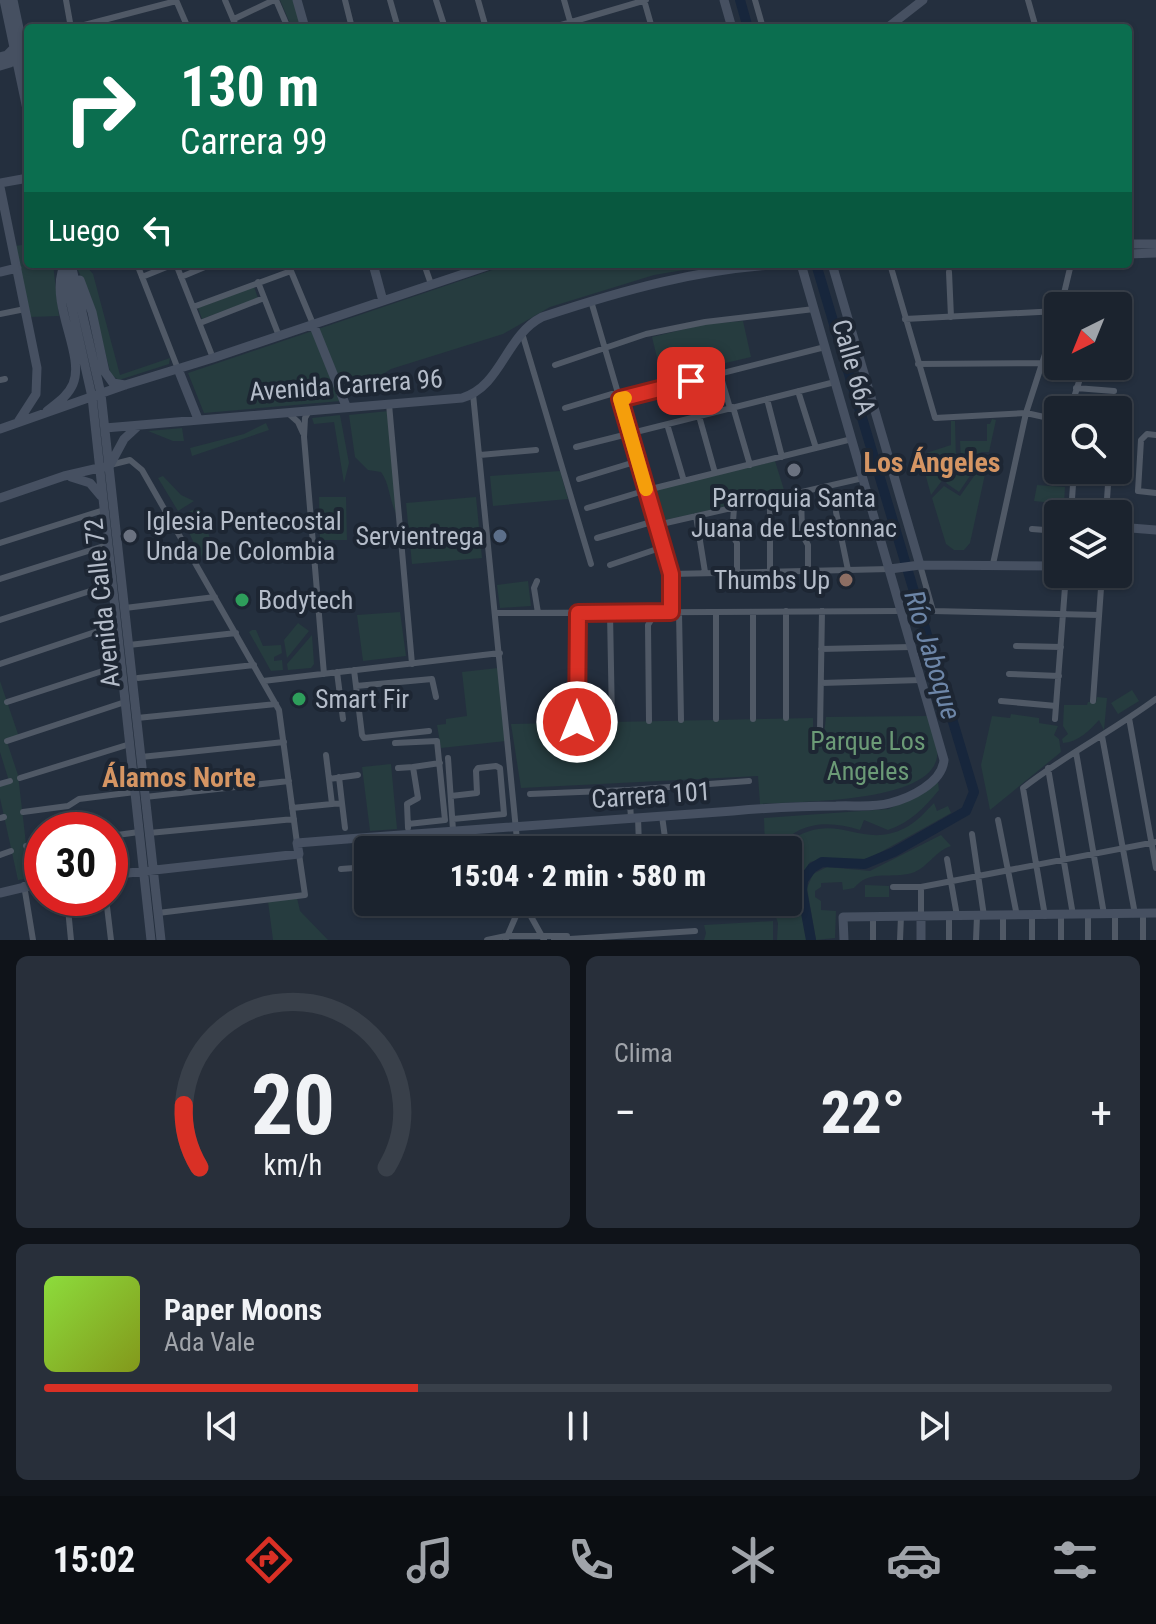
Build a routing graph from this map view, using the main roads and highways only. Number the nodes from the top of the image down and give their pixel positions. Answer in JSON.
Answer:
{"nodes":[{"id":1,"x":4,"y":0,"type":"edge"},
{"id":2,"x":13,"y":0,"type":"edge"},
{"id":3,"x":297,"y":0,"type":"edge"},
{"id":4,"x":724,"y":0,"type":"edge"},
{"id":5,"x":923,"y":0,"type":"edge"},
{"id":6,"x":304,"y":24,"type":"edge"},
{"id":7,"x":731,"y":24,"type":"edge"},
{"id":8,"x":898,"y":24,"type":"edge"},
{"id":9,"x":19,"y":50,"type":"junction"},
{"id":10,"x":0,"y":57,"type":"edge"},
{"id":11,"x":16,"y":59,"type":"junction"},
{"id":12,"x":24,"y":62,"type":"edge"},
{"id":13,"x":0,"y":66,"type":"edge"},
{"id":14,"x":24,"y":96,"type":"edge"},
{"id":15,"x":24,"y":180,"type":"edge"},
{"id":16,"x":0,"y":189,"type":"edge"},
{"id":17,"x":4,"y":231,"type":"edge"},
{"id":18,"x":1156,"y":241,"type":"edge"},
{"id":19,"x":1132,"y":245,"type":"edge"},
{"id":20,"x":1144,"y":249,"type":"junction"},
{"id":21,"x":1132,"y":253,"type":"edge"},
{"id":22,"x":1156,"y":255,"type":"edge"},
{"id":23,"x":17,"y":268,"type":"junction"},
{"id":24,"x":66,"y":268,"type":"edge"},
{"id":25,"x":68,"y":268,"type":"edge"},
{"id":26,"x":69,"y":268,"type":"edge"},
{"id":27,"x":374,"y":268,"type":"edge"},
{"id":28,"x":467,"y":268,"type":"edge"},
{"id":29,"x":747,"y":268,"type":"edge"},
{"id":30,"x":802,"y":268,"type":"edge"},
{"id":31,"x":833,"y":268,"type":"edge"},
{"id":32,"x":0,"y":272,"type":"edge"},
{"id":33,"x":383,"y":301,"type":"junction"},
{"id":34,"x":313,"y":324,"type":"junction"},
{"id":35,"x":178,"y":369,"type":"junction"},
{"id":36,"x":125,"y":385,"type":"junction"},
{"id":37,"x":96,"y":396,"type":"junction"},
{"id":38,"x":346,"y":406,"type":"junction"},
{"id":39,"x":39,"y":417,"type":"junction"},
{"id":40,"x":198,"y":419,"type":"junction"},
{"id":41,"x":16,"y":424,"type":"junction"},
{"id":42,"x":139,"y":425,"type":"junction"},
{"id":43,"x":105,"y":428,"type":"junction"},
{"id":44,"x":0,"y":429,"type":"edge"},
{"id":45,"x":105,"y":466,"type":"junction"},
{"id":46,"x":64,"y":476,"type":"junction"},
{"id":47,"x":102,"y":497,"type":"junction"},
{"id":48,"x":0,"y":498,"type":"edge"},
{"id":49,"x":1132,"y":528,"type":"edge"},
{"id":50,"x":1156,"y":530,"type":"edge"},
{"id":51,"x":915,"y":565,"type":"junction"},
{"id":52,"x":1044,"y":566,"type":"edge"},
{"id":53,"x":892,"y":568,"type":"junction"},
{"id":54,"x":944,"y":760,"type":"joint"},
{"id":55,"x":140,"y":795,"type":"junction"},
{"id":56,"x":148,"y":870,"type":"junction"},
{"id":57,"x":128,"y":873,"type":"edge"},
{"id":58,"x":24,"y":885,"type":"edge"},
{"id":59,"x":0,"y":893,"type":"edge"},
{"id":60,"x":1156,"y":913,"type":"edge"},
{"id":61,"x":921,"y":916,"type":"junction"},
{"id":62,"x":151,"y":940,"type":"edge"},
{"id":63,"x":161,"y":940,"type":"edge"},
{"id":64,"x":844,"y":940,"type":"edge"},
{"id":65,"x":921,"y":940,"type":"edge"}],
"edges":[{"from":1,"to":9,"type":"main road"},
{"from":2,"to":9,"type":"main road"},
{"from":3,"to":6,"type":"main road"},
{"from":4,"to":7,"type":"main road"},
{"from":5,"to":8,"type":"main road"},
{"from":9,"to":10,"type":"main road"},
{"from":9,"to":11,"type":"main road"},
{"from":9,"to":12,"type":"main road"},
{"from":11,"to":13,"type":"main road"},
{"from":11,"to":14,"type":"main road"},
{"from":15,"to":16,"type":"main road"},
{"from":16,"to":17,"type":"main road"},
{"from":17,"to":23,"type":"main road"},
{"from":18,"to":20,"type":"main road"},
{"from":19,"to":20,"type":"main road"},
{"from":20,"to":21,"type":"main road"},
{"from":20,"to":22,"type":"main road"},
{"from":23,"to":32,"type":"main road"},
{"from":23,"to":41,"type":"main road"},
{"from":24,"to":39,"type":"main road"},
{"from":25,"to":37,"type":"main road","name":"Avenida Calle 72"},
{"from":26,"to":36,"type":"main road"},
{"from":27,"to":33,"type":"main road"},
{"from":28,"to":33,"type":"main road","name":"Avenida Carrera 96"},
{"from":29,"to":38,"type":"main road","name":"Avenida Carrera 96"},
{"from":30,"to":53,"type":"main road","name":"Calle 66A"},
{"from":31,"to":51,"type":"main road","name":"Calle 66A"},
{"from":33,"to":34,"type":"main road","name":"Avenida Carrera 96"},
{"from":34,"to":35,"type":"main road","name":"Avenida Carrera 96"},
{"from":34,"to":38,"type":"main road"},
{"from":35,"to":36,"type":"main road","name":"Avenida Carrera 96"},
{"from":35,"to":40,"type":"main road"},
{"from":36,"to":37,"type":"main road","name":"Avenida Carrera 96"},
{"from":37,"to":39,"type":"main road","name":"Avenida Carrera 96"},
{"from":37,"to":43,"type":"main road","name":"Avenida Calle 72"},
{"from":37,"to":45,"type":"main road","name":"Avenida Calle 72"},
{"from":38,"to":40,"type":"main road","name":"Avenida Carrera 96"},
{"from":39,"to":41,"type":"main road","name":"Avenida Carrera 96"},
{"from":40,"to":42,"type":"main road","name":"Avenida Carrera 96"},
{"from":41,"to":44,"type":"main road","name":"Avenida Carrera 96"},
{"from":42,"to":43,"type":"main road","name":"Avenida Carrera 96"},
{"from":42,"to":45,"type":"main road"},
{"from":43,"to":45,"type":"main road","name":"Avenida Calle 72"},
{"from":45,"to":46,"type":"main road"},
{"from":45,"to":47,"type":"main road","name":"Avenida Calle 72"},
{"from":45,"to":55,"type":"main road","name":"Avenida Calle 72"},
{"from":46,"to":47,"type":"main road"},
{"from":46,"to":48,"type":"main road"},
{"from":47,"to":55,"type":"main road","name":"Avenida Calle 72"},
{"from":49,"to":50,"type":"main road"},
{"from":51,"to":52,"type":"main road"},
{"from":51,"to":53,"type":"main road"},
{"from":53,"to":54,"type":"main road","name":"Calle 66A"},
{"from":54,"to":56,"type":"main road","name":"Carrera 101"},
{"from":55,"to":56,"type":"main road","name":"Avenida Calle 72"},
{"from":56,"to":57,"type":"main road","name":"Carrera 101"},
{"from":56,"to":62,"type":"main road","name":"Avenida Calle 72"},
{"from":56,"to":63,"type":"main road","name":"Avenida Calle 72"},
{"from":58,"to":59,"type":"main road"},
{"from":60,"to":61,"type":"main road"},
{"from":61,"to":64,"type":"main road"},
{"from":61,"to":65,"type":"main road"}]}
